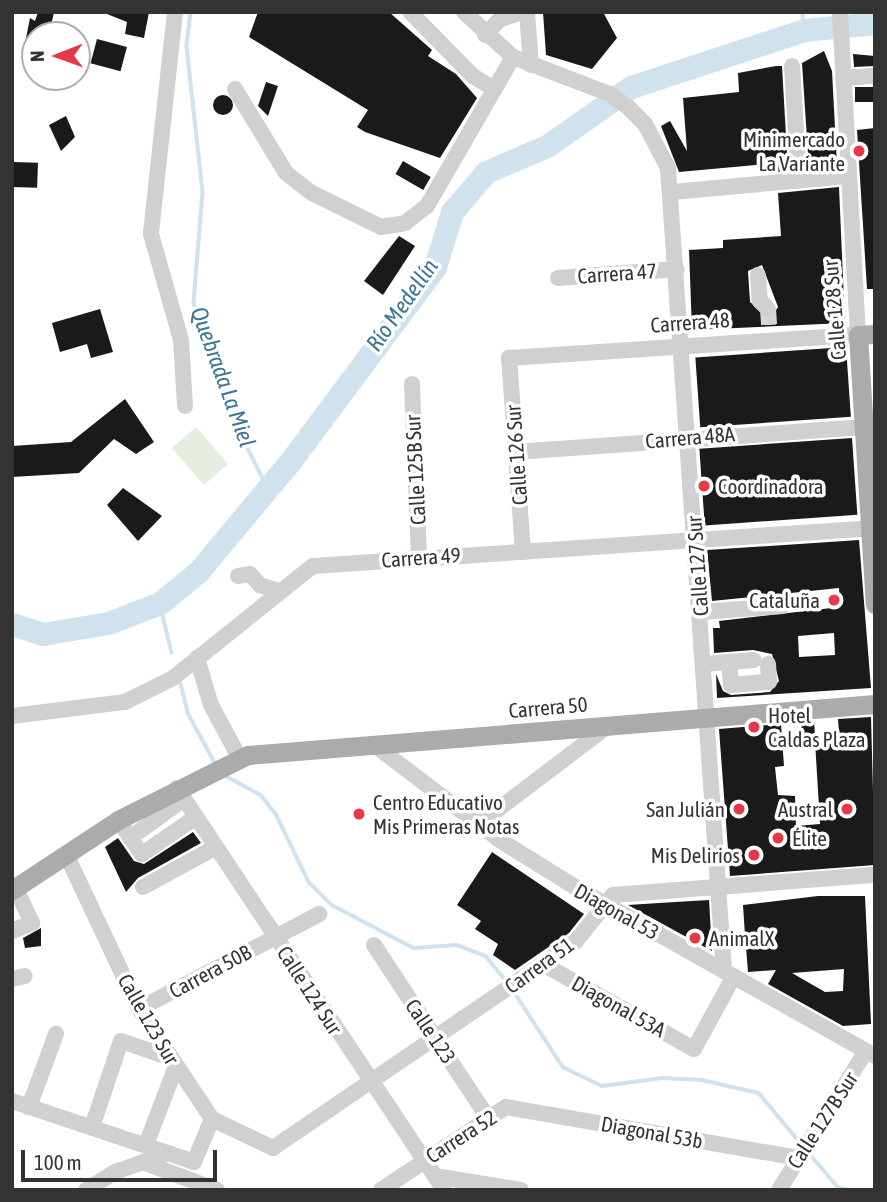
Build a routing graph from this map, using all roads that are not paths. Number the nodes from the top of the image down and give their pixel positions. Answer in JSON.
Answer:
{"nodes":[{"id":1,"x":175,"y":12,"type":"edge"},
{"id":2,"x":410,"y":12,"type":"edge"},
{"id":3,"x":464,"y":12,"type":"edge"},
{"id":4,"x":521,"y":12,"type":"edge"},
{"id":5,"x":527,"y":12,"type":"edge"},
{"id":6,"x":841,"y":12,"type":"edge"},
{"id":7,"x":485,"y":36,"type":"junction"},
{"id":8,"x":513,"y":57,"type":"junction"},
{"id":9,"x":534,"y":66,"type":"junction"},
{"id":10,"x":792,"y":66,"type":"dead end"},
{"id":11,"x":875,"y":76,"type":"edge"},
{"id":12,"x":843,"y":78,"type":"junction"},
{"id":13,"x":235,"y":89,"type":"dead end"},
{"id":14,"x":494,"y":89,"type":"junction"},
{"id":15,"x":848,"y":176,"type":"junction"},
{"id":16,"x":799,"y":180,"type":"junction"},
{"id":17,"x":672,"y":192,"type":"junction"},
{"id":18,"x":677,"y":269,"type":"junction"},
{"id":19,"x":758,"y":275,"type":"dead end"},
{"id":20,"x":558,"y":278,"type":"dead end"},
{"id":21,"x":769,"y":325,"type":"junction"},
{"id":22,"x":866,"y":335,"type":"edge"},
{"id":23,"x":682,"y":345,"type":"junction"},
{"id":24,"x":509,"y":358,"type":"joint"},
{"id":25,"x":412,"y":384,"type":"dead end"},
{"id":26,"x":185,"y":406,"type":"dead end"},
{"id":27,"x":865,"y":427,"type":"junction"},
{"id":28,"x":688,"y":437,"type":"junction"},
{"id":29,"x":515,"y":453,"type":"junction"},
{"id":30,"x":872,"y":528,"type":"edge"},
{"id":31,"x":695,"y":540,"type":"junction"},
{"id":32,"x":523,"y":552,"type":"junction"},
{"id":33,"x":419,"y":556,"type":"junction"},
{"id":34,"x":238,"y":576,"type":"dead end"},
{"id":35,"x":279,"y":591,"type":"junction"},
{"id":36,"x":875,"y":604,"type":"edge"},
{"id":37,"x":783,"y":606,"type":"dead end"},
{"id":38,"x":700,"y":612,"type":"junction"},
{"id":39,"x":197,"y":658,"type":"junction"},
{"id":40,"x":729,"y":662,"type":"junction"},
{"id":41,"x":703,"y":664,"type":"junction"},
{"id":42,"x":875,"y":704,"type":"edge"},
{"id":43,"x":12,"y":716,"type":"edge"},
{"id":44,"x":707,"y":716,"type":"junction"},
{"id":45,"x":609,"y":724,"type":"junction"},
{"id":46,"x":373,"y":744,"type":"junction"},
{"id":47,"x":233,"y":760,"type":"junction"},
{"id":48,"x":181,"y":794,"type":"junction"},
{"id":49,"x":148,"y":814,"type":"junction"},
{"id":50,"x":196,"y":817,"type":"junction"},
{"id":51,"x":118,"y":820,"type":"junction"},
{"id":52,"x":481,"y":823,"type":"junction"},
{"id":53,"x":130,"y":838,"type":"junction"},
{"id":54,"x":164,"y":838,"type":"junction"},
{"id":55,"x":216,"y":847,"type":"junction"},
{"id":56,"x":66,"y":854,"type":"junction"},
{"id":57,"x":875,"y":875,"type":"edge"},
{"id":58,"x":144,"y":887,"type":"dead end"},
{"id":59,"x":719,"y":888,"type":"junction"},
{"id":60,"x":16,"y":896,"type":"edge"},
{"id":61,"x":602,"y":903,"type":"junction"},
{"id":62,"x":319,"y":914,"type":"dead end"},
{"id":63,"x":12,"y":931,"type":"edge"},
{"id":64,"x":275,"y":936,"type":"junction"},
{"id":65,"x":374,"y":946,"type":"dead end"},
{"id":66,"x":543,"y":964,"type":"junction"},
{"id":67,"x":729,"y":974,"type":"junction"},
{"id":68,"x":139,"y":1009,"type":"junction"},
{"id":69,"x":55,"y":1034,"type":"dead end"},
{"id":70,"x":435,"y":1037,"type":"junction"},
{"id":71,"x":871,"y":1054,"type":"edge"},
{"id":72,"x":173,"y":1062,"type":"junction"},
{"id":73,"x":370,"y":1083,"type":"junction"},
{"id":74,"x":12,"y":1101,"type":"edge"},
{"id":75,"x":29,"y":1107,"type":"junction"},
{"id":76,"x":506,"y":1107,"type":"joint"},
{"id":77,"x":488,"y":1118,"type":"junction"},
{"id":78,"x":212,"y":1119,"type":"junction"},
{"id":79,"x":92,"y":1127,"type":"junction"},
{"id":80,"x":146,"y":1145,"type":"junction"},
{"id":81,"x":169,"y":1153,"type":"junction"},
{"id":82,"x":798,"y":1157,"type":"junction"},
{"id":83,"x":424,"y":1160,"type":"junction"},
{"id":84,"x":145,"y":1163,"type":"junction"},
{"id":85,"x":440,"y":1183,"type":"edge"},
{"id":86,"x":86,"y":1190,"type":"edge"},
{"id":87,"x":217,"y":1190,"type":"edge"},
{"id":88,"x":381,"y":1190,"type":"edge"},
{"id":89,"x":521,"y":1190,"type":"edge"},
{"id":90,"x":779,"y":1190,"type":"edge"}],
"edges":[{"from":1,"to":26,"type":"street"},
{"from":2,"to":14,"type":"street"},
{"from":3,"to":7,"type":"street"},
{"from":4,"to":7,"type":"street"},
{"from":5,"to":9,"type":"street"},
{"from":6,"to":12,"type":"street","name":"Calle 128 Sur"},
{"from":7,"to":8,"type":"street"},
{"from":8,"to":9,"type":"street"},
{"from":8,"to":14,"type":"street"},
{"from":9,"to":17,"type":"street","name":"Calle 127 Sur"},
{"from":10,"to":16,"type":"street"},
{"from":11,"to":12,"type":"street"},
{"from":12,"to":15,"type":"street","name":"Calle 128 Sur"},
{"from":13,"to":14,"type":"street"},
{"from":15,"to":16,"type":"street"},
{"from":15,"to":22,"type":"street","name":"Calle 128 Sur"},
{"from":16,"to":17,"type":"street"},
{"from":17,"to":18,"type":"street","name":"Calle 127 Sur"},
{"from":18,"to":20,"type":"street","name":"Carrera 47"},
{"from":18,"to":23,"type":"street","name":"Calle 127 Sur"},
{"from":19,"to":21,"type":"street"},
{"from":21,"to":22,"type":"street","name":"Carrera 48"},
{"from":21,"to":23,"type":"street","name":"Carrera 48"},
{"from":22,"to":27,"type":"main road","name":"Calle 128 Sur"},
{"from":23,"to":24,"type":"street","name":"Carrera 48"},
{"from":23,"to":28,"type":"street","name":"Calle 127 Sur"},
{"from":24,"to":29,"type":"street","name":"Calle 126 Sur"},
{"from":25,"to":33,"type":"street","name":"Calle 125B Sur"},
{"from":27,"to":28,"type":"street","name":"Carrera 48A"},
{"from":27,"to":30,"type":"main road","name":"Calle 128 Sur"},
{"from":28,"to":29,"type":"street","name":"Carrera 48A"},
{"from":28,"to":31,"type":"street","name":"Calle 127 Sur"},
{"from":29,"to":32,"type":"street","name":"Calle 126 Sur"},
{"from":30,"to":31,"type":"street","name":"Carrera 49"},
{"from":30,"to":36,"type":"main road","name":"Calle 128 Sur"},
{"from":31,"to":32,"type":"street","name":"Carrera 49"},
{"from":31,"to":38,"type":"street","name":"Calle 127 Sur"},
{"from":32,"to":33,"type":"street","name":"Carrera 49"},
{"from":33,"to":35,"type":"street","name":"Carrera 49"},
{"from":34,"to":35,"type":"street"},
{"from":35,"to":39,"type":"street","name":"Carrera 49"},
{"from":37,"to":38,"type":"street"},
{"from":38,"to":41,"type":"street","name":"Calle 127 Sur"},
{"from":39,"to":43,"type":"street","name":"Carrera 49"},
{"from":39,"to":47,"type":"street"},
{"from":40,"to":40,"type":"street"},
{"from":40,"to":41,"type":"street"},
{"from":41,"to":44,"type":"street","name":"Calle 127 Sur"},
{"from":42,"to":44,"type":"main road","name":"Carrera 50"},
{"from":44,"to":45,"type":"main road","name":"Carrera 50"},
{"from":44,"to":59,"type":"street","name":"Calle 127 Sur"},
{"from":45,"to":46,"type":"main road","name":"Carrera 50"},
{"from":45,"to":52,"type":"street"},
{"from":46,"to":47,"type":"main road","name":"Carrera 50"},
{"from":46,"to":52,"type":"street","name":"Diagonal 53"},
{"from":47,"to":48,"type":"main road"},
{"from":48,"to":49,"type":"main road"},
{"from":48,"to":50,"type":"street","name":"Calle 124 Sur"},
{"from":49,"to":51,"type":"main road"},
{"from":49,"to":53,"type":"street"},
{"from":49,"to":54,"type":"street"},
{"from":50,"to":54,"type":"street"},
{"from":50,"to":55,"type":"street","name":"Calle 124 Sur"},
{"from":51,"to":53,"type":"street"},
{"from":51,"to":56,"type":"main road"},
{"from":52,"to":61,"type":"street","name":"Diagonal 53"},
{"from":53,"to":54,"type":"street"},
{"from":55,"to":58,"type":"street"},
{"from":55,"to":64,"type":"street","name":"Calle 124 Sur"},
{"from":56,"to":60,"type":"main road"},
{"from":56,"to":68,"type":"street","name":"Calle 123 Sur"},
{"from":57,"to":59,"type":"street"},
{"from":59,"to":61,"type":"street"},
{"from":59,"to":67,"type":"street","name":"Calle 127 Sur"},
{"from":60,"to":63,"type":"street"},
{"from":61,"to":66,"type":"street","name":"Carrera 51"},
{"from":61,"to":67,"type":"street","name":"Diagonal 53"},
{"from":62,"to":64,"type":"street","name":"Carrera 50B"},
{"from":64,"to":68,"type":"street","name":"Carrera 50B"},
{"from":64,"to":73,"type":"street","name":"Calle 124 Sur"},
{"from":65,"to":70,"type":"street","name":"Calle 123"},
{"from":66,"to":67,"type":"street","name":"Diagonal 53A"},
{"from":66,"to":70,"type":"street","name":"Carrera 51"},
{"from":67,"to":71,"type":"street","name":"Diagonal 53"},
{"from":68,"to":72,"type":"street","name":"Calle 123 Sur"},
{"from":69,"to":75,"type":"street"},
{"from":70,"to":73,"type":"street","name":"Carrera 51"},
{"from":70,"to":77,"type":"street","name":"Calle 123"},
{"from":71,"to":82,"type":"street","name":"Calle 127B Sur"},
{"from":72,"to":78,"type":"street","name":"Calle 123 Sur"},
{"from":72,"to":79,"type":"street"},
{"from":72,"to":80,"type":"street"},
{"from":73,"to":78,"type":"street","name":"Carrera 51"},
{"from":73,"to":83,"type":"street","name":"Calle 124 Sur"},
{"from":74,"to":75,"type":"street"},
{"from":75,"to":79,"type":"street"},
{"from":76,"to":77,"type":"street","name":"Carrera 52"},
{"from":76,"to":82,"type":"street","name":"Diagonal 53b"},
{"from":77,"to":83,"type":"street","name":"Carrera 52"},
{"from":78,"to":81,"type":"street"},
{"from":79,"to":80,"type":"street"},
{"from":80,"to":81,"type":"street"},
{"from":81,"to":84,"type":"street"},
{"from":82,"to":90,"type":"street","name":"Calle 127B Sur"},
{"from":83,"to":85,"type":"street","name":"Calle 124 Sur"},
{"from":83,"to":88,"type":"street","name":"Carrera 52"},
{"from":84,"to":86,"type":"street"},
{"from":84,"to":87,"type":"street"},
{"from":85,"to":89,"type":"street"}]}
